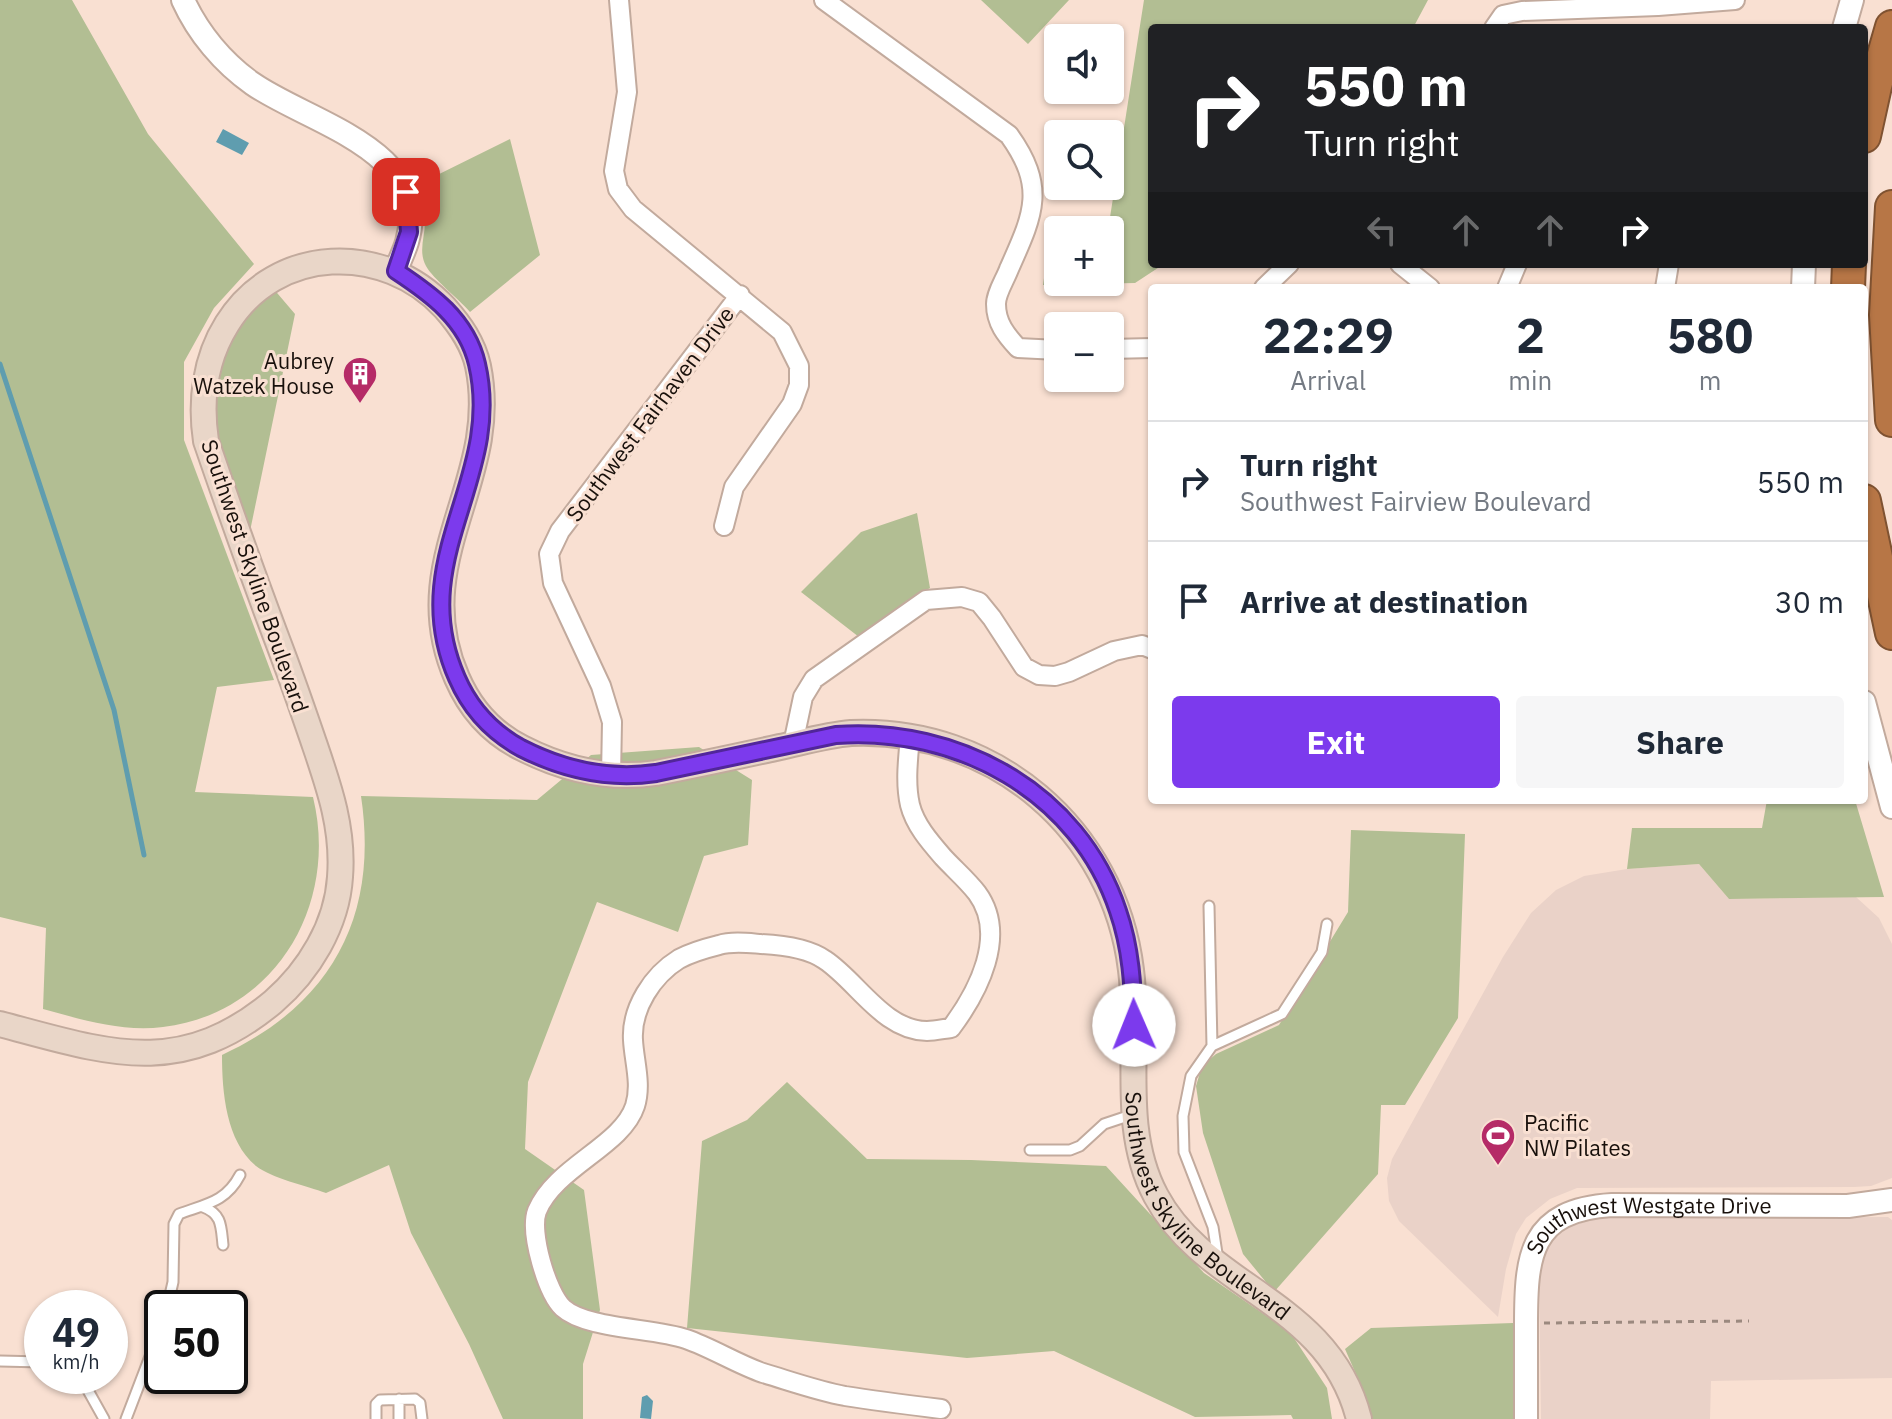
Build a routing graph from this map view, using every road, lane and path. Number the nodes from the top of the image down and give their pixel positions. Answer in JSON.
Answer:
{"nodes":[{"id":1,"x":183,"y":0,"type":"edge"},
{"id":2,"x":619,"y":0,"type":"edge"},
{"id":3,"x":824,"y":0,"type":"edge"},
{"id":4,"x":1735,"y":0,"type":"edge"},
{"id":5,"x":1848,"y":1,"type":"edge"},
{"id":6,"x":1563,"y":9,"type":"junction"},
{"id":7,"x":1496,"y":24,"type":"edge"},
{"id":8,"x":1561,"y":24,"type":"edge"},
{"id":9,"x":1845,"y":24,"type":"edge"},
{"id":10,"x":1892,"y":27,"type":"edge"},
{"id":11,"x":1868,"y":118,"type":"edge"},
{"id":12,"x":1892,"y":207,"type":"edge"},
{"id":13,"x":1285,"y":268,"type":"edge"},
{"id":14,"x":1405,"y":268,"type":"edge"},
{"id":15,"x":396,"y":271,"type":"junction"},
{"id":16,"x":1268,"y":284,"type":"edge"},
{"id":17,"x":1425,"y":284,"type":"edge"},
{"id":18,"x":740,"y":295,"type":"junction"},
{"id":19,"x":1148,"y":348,"type":"edge"},
{"id":20,"x":1044,"y":349,"type":"edge"},
{"id":21,"x":1124,"y":349,"type":"edge"},
{"id":22,"x":1892,"y":420,"type":"edge"},
{"id":23,"x":1868,"y":520,"type":"edge"},
{"id":24,"x":724,"y":526,"type":"dead end"},
{"id":25,"x":1892,"y":633,"type":"edge"},
{"id":26,"x":1148,"y":647,"type":"edge"},
{"id":27,"x":1868,"y":717,"type":"edge"},
{"id":28,"x":910,"y":737,"type":"junction"},
{"id":29,"x":793,"y":744,"type":"junction"},
{"id":30,"x":611,"y":776,"type":"junction"},
{"id":31,"x":1892,"y":807,"type":"edge"},
{"id":32,"x":1209,"y":906,"type":"dead end"},
{"id":33,"x":1327,"y":924,"type":"dead end"},
{"id":34,"x":0,"y":1024,"type":"edge"},
{"id":35,"x":1212,"y":1046,"type":"junction"},
{"id":36,"x":1134,"y":1114,"type":"junction"},
{"id":37,"x":1030,"y":1150,"type":"dead end"},
{"id":38,"x":240,"y":1175,"type":"dead end"},
{"id":39,"x":1892,"y":1200,"type":"edge"},
{"id":40,"x":203,"y":1207,"type":"junction"},
{"id":41,"x":223,"y":1245,"type":"dead end"},
{"id":42,"x":1219,"y":1263,"type":"junction"},
{"id":43,"x":171,"y":1290,"type":"edge"},
{"id":44,"x":1749,"y":1321,"type":"dead end"},
{"id":45,"x":1536,"y":1323,"type":"dead end"},
{"id":46,"x":0,"y":1361,"type":"edge"},
{"id":47,"x":24,"y":1362,"type":"edge"},
{"id":48,"x":144,"y":1372,"type":"edge"},
{"id":49,"x":90,"y":1394,"type":"edge"},
{"id":50,"x":399,"y":1399,"type":"junction"},
{"id":51,"x":941,"y":1409,"type":"dead end"},
{"id":52,"x":104,"y":1419,"type":"edge"},
{"id":53,"x":126,"y":1419,"type":"edge"},
{"id":54,"x":376,"y":1419,"type":"edge"},
{"id":55,"x":399,"y":1419,"type":"edge"},
{"id":56,"x":422,"y":1419,"type":"edge"},
{"id":57,"x":1359,"y":1419,"type":"edge"},
{"id":58,"x":1526,"y":1419,"type":"edge"}],
"edges":[{"from":1,"to":15,"type":"street"},
{"from":2,"to":18,"type":"street","name":"Southwest Fairhaven Drive"},
{"from":3,"to":20,"type":"street"},
{"from":4,"to":6,"type":"street"},
{"from":5,"to":9,"type":"street"},
{"from":6,"to":7,"type":"street"},
{"from":6,"to":8,"type":"street"},
{"from":10,"to":11,"type":"highway"},
{"from":12,"to":22,"type":"highway"},
{"from":13,"to":16,"type":"street"},
{"from":14,"to":17,"type":"street"},
{"from":15,"to":30,"type":"main road","name":"Southwest Skyline Boulevard"},
{"from":15,"to":34,"type":"main road","name":"Southwest Skyline Boulevard"},
{"from":18,"to":24,"type":"street"},
{"from":18,"to":30,"type":"street","name":"Southwest Fairhaven Drive"},
{"from":19,"to":21,"type":"street"},
{"from":23,"to":25,"type":"highway"},
{"from":26,"to":29,"type":"street"},
{"from":27,"to":31,"type":"street"},
{"from":28,"to":29,"type":"main road","name":"Southwest Skyline Boulevard"},
{"from":28,"to":36,"type":"main road","name":"Southwest Skyline Boulevard"},
{"from":28,"to":51,"type":"street"},
{"from":29,"to":30,"type":"main road","name":"Southwest Skyline Boulevard"},
{"from":32,"to":35,"type":"lane"},
{"from":33,"to":35,"type":"lane"},
{"from":35,"to":42,"type":"lane"},
{"from":36,"to":37,"type":"lane"},
{"from":36,"to":42,"type":"main road","name":"Southwest Skyline Boulevard"},
{"from":38,"to":40,"type":"lane"},
{"from":39,"to":58,"type":"street","name":"Southwest Westgate Drive"},
{"from":40,"to":41,"type":"lane"},
{"from":40,"to":43,"type":"lane"},
{"from":42,"to":57,"type":"main road","name":"Southwest Skyline Boulevard"},
{"from":44,"to":45,"type":"path"},
{"from":46,"to":47,"type":"lane"},
{"from":48,"to":53,"type":"lane"},
{"from":49,"to":52,"type":"lane"},
{"from":50,"to":54,"type":"lane"},
{"from":50,"to":55,"type":"lane"},
{"from":50,"to":56,"type":"lane"}]}
